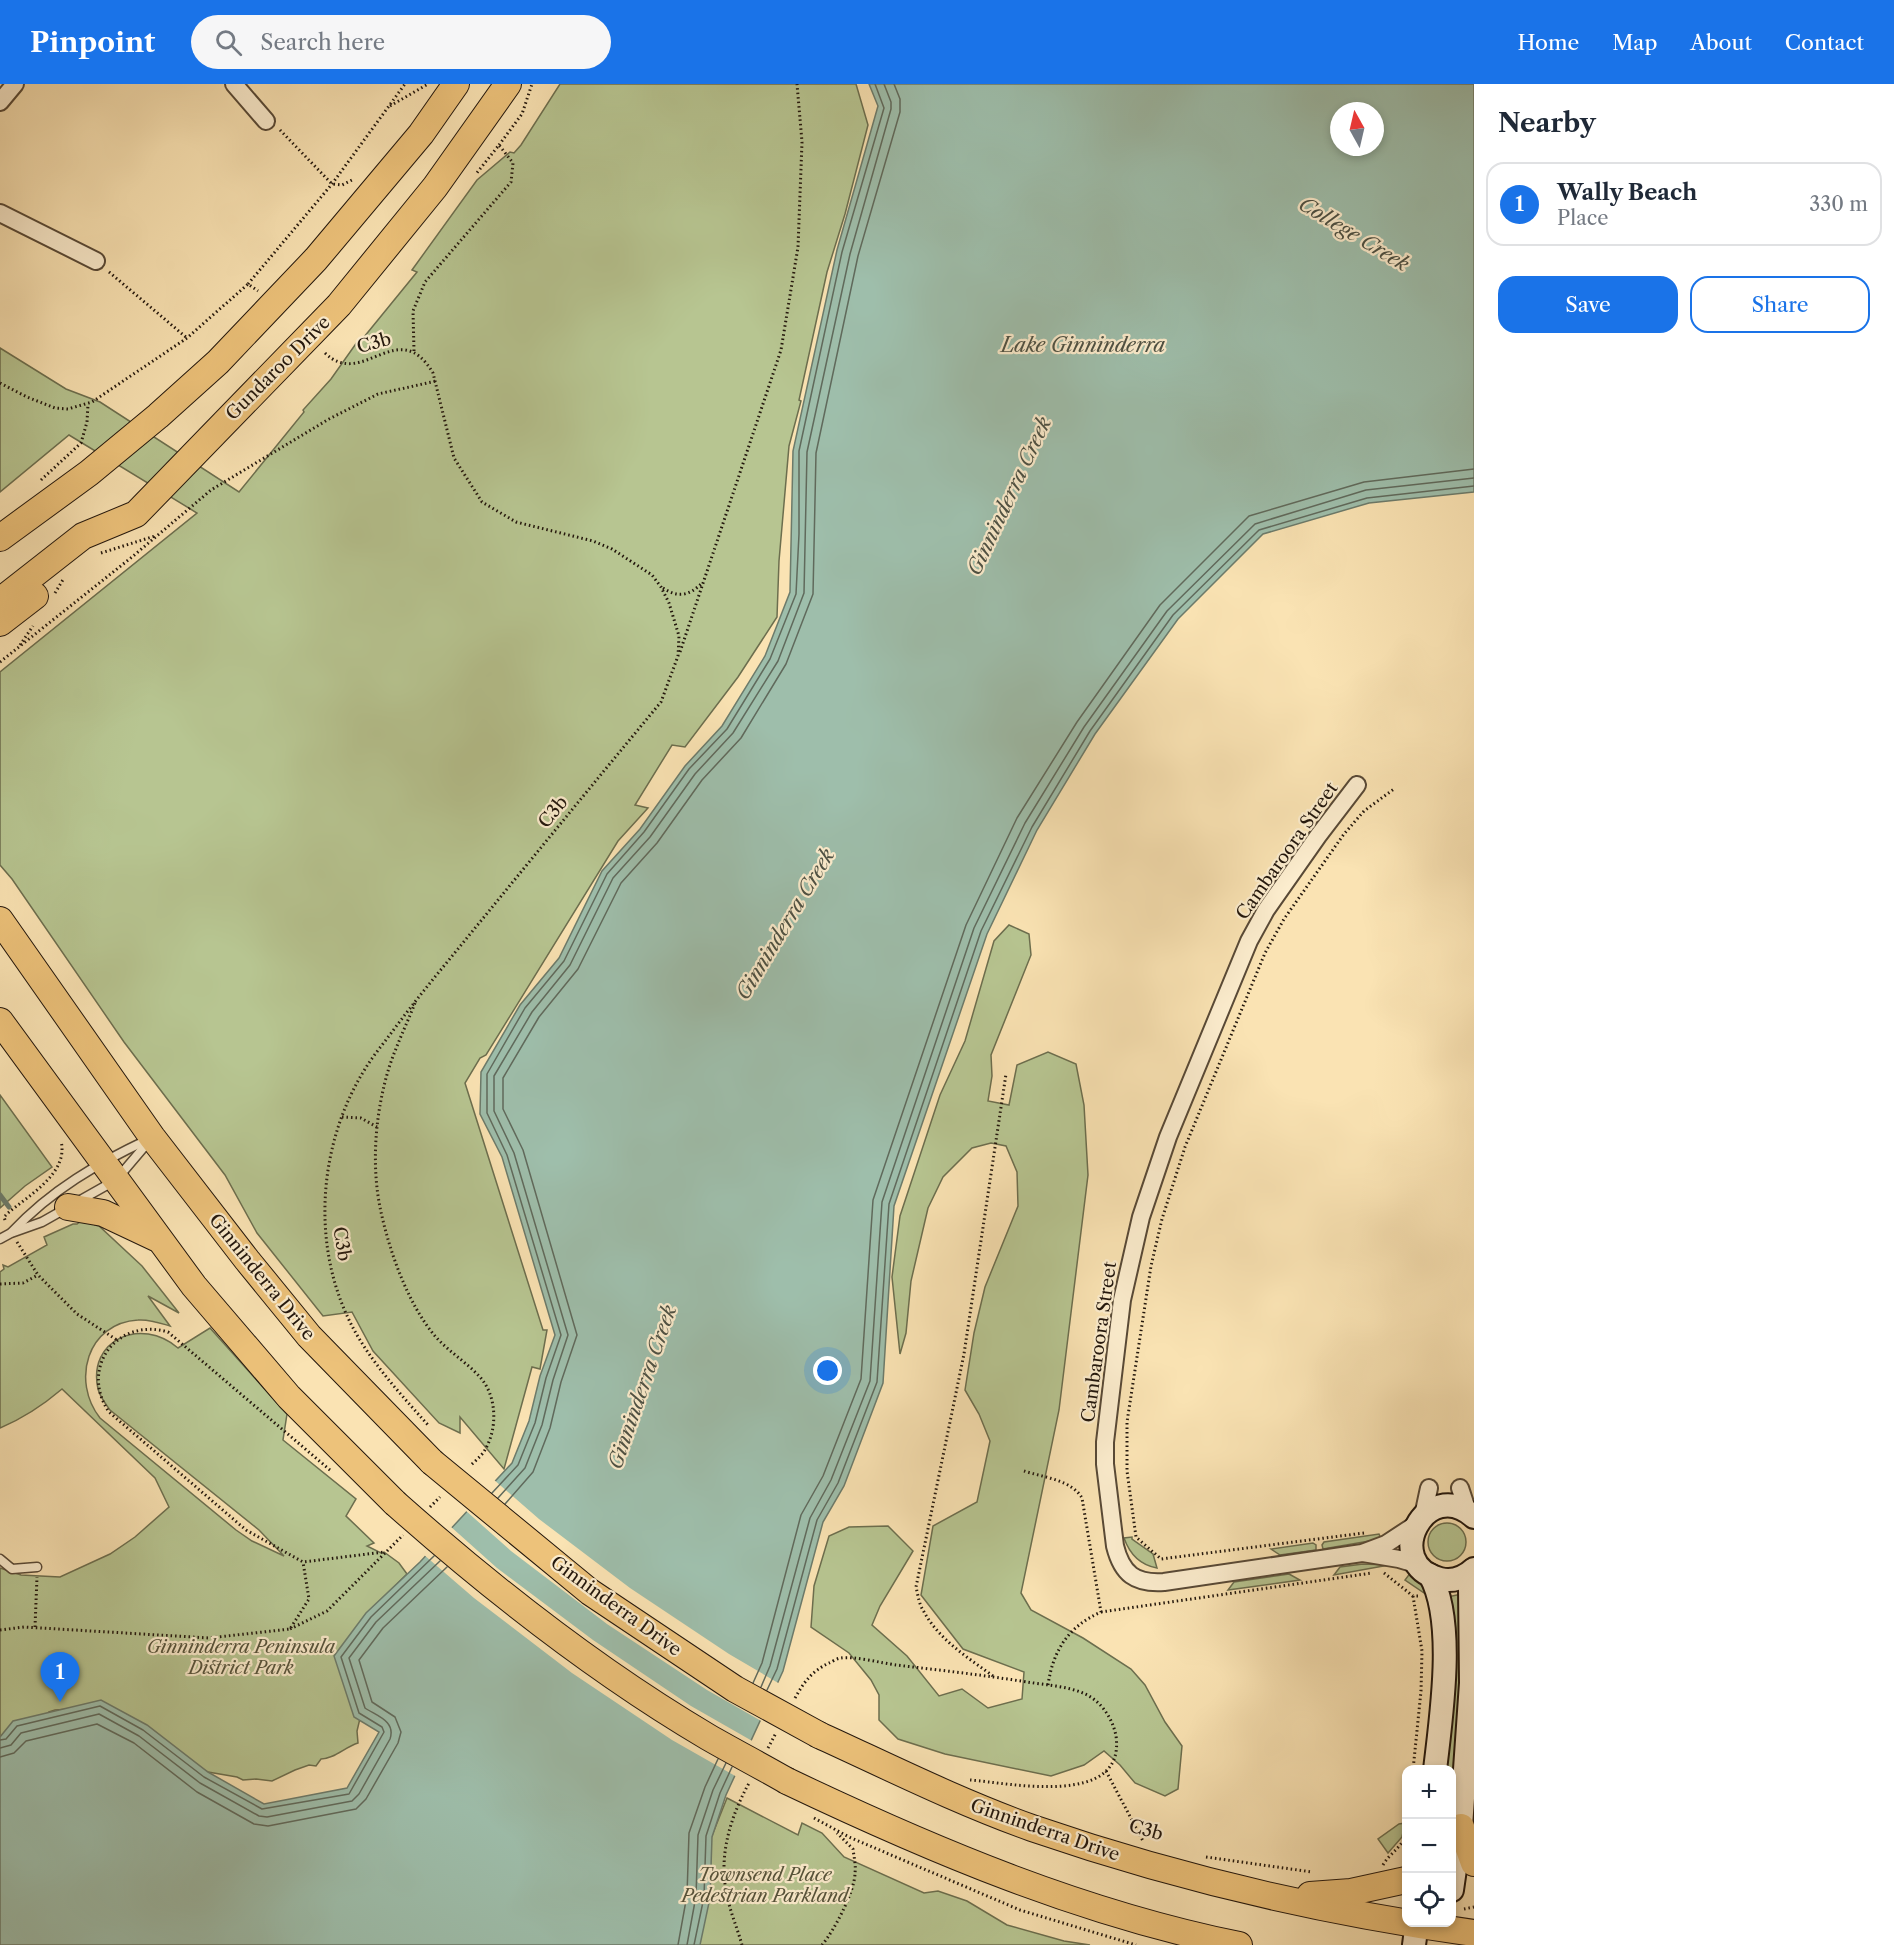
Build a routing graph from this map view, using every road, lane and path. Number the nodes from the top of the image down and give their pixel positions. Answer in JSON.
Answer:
{"nodes":[{"id":1,"x":15,"y":84,"type":"edge"},
{"id":2,"x":234,"y":84,"type":"edge"},
{"id":3,"x":405,"y":84,"type":"edge"},
{"id":4,"x":428,"y":84,"type":"edge"},
{"id":5,"x":456,"y":84,"type":"edge"},
{"id":6,"x":508,"y":84,"type":"edge"},
{"id":7,"x":532,"y":84,"type":"edge"},
{"id":8,"x":797,"y":84,"type":"edge"},
{"id":9,"x":0,"y":102,"type":"edge"},
{"id":10,"x":388,"y":107,"type":"junction"},
{"id":11,"x":266,"y":121,"type":"joint"},
{"id":12,"x":499,"y":145,"type":"junction"},
{"id":13,"x":476,"y":174,"type":"dead end"},
{"id":14,"x":357,"y":178,"type":"dead end"},
{"id":15,"x":332,"y":184,"type":"junction"},
{"id":16,"x":0,"y":213,"type":"edge"},
{"id":17,"x":96,"y":261,"type":"joint"},
{"id":18,"x":248,"y":284,"type":"junction"},
{"id":19,"x":258,"y":292,"type":"dead end"},
{"id":20,"x":187,"y":338,"type":"junction"},
{"id":21,"x":414,"y":351,"type":"junction"},
{"id":22,"x":325,"y":353,"type":"dead end"},
{"id":23,"x":436,"y":381,"type":"junction"},
{"id":24,"x":0,"y":383,"type":"edge"},
{"id":25,"x":88,"y":404,"type":"junction"},
{"id":26,"x":35,"y":487,"type":"dead end"},
{"id":27,"x":136,"y":514,"type":"junction"},
{"id":28,"x":157,"y":536,"type":"junction"},
{"id":29,"x":0,"y":538,"type":"edge"},
{"id":30,"x":82,"y":559,"type":"junction"},
{"id":31,"x":704,"y":581,"type":"junction"},
{"id":32,"x":661,"y":587,"type":"junction"},
{"id":33,"x":0,"y":601,"type":"edge"},
{"id":34,"x":0,"y":623,"type":"edge"},
{"id":35,"x":678,"y":656,"type":"junction"},
{"id":36,"x":0,"y":662,"type":"edge"},
{"id":37,"x":1358,"y":786,"type":"dead end"},
{"id":38,"x":1394,"y":789,"type":"dead end"},
{"id":39,"x":0,"y":920,"type":"edge"},
{"id":40,"x":417,"y":999,"type":"junction"},
{"id":41,"x":2,"y":1023,"type":"edge"},
{"id":42,"x":1006,"y":1074,"type":"dead end"},
{"id":43,"x":342,"y":1117,"type":"junction"},
{"id":44,"x":377,"y":1127,"type":"junction"},
{"id":45,"x":152,"y":1137,"type":"junction"},
{"id":46,"x":109,"y":1171,"type":"junction"},
{"id":47,"x":68,"y":1207,"type":"junction"},
{"id":48,"x":11,"y":1233,"type":"junction"},
{"id":49,"x":0,"y":1239,"type":"edge"},
{"id":50,"x":159,"y":1239,"type":"junction"},
{"id":51,"x":38,"y":1275,"type":"dead end"},
{"id":52,"x":0,"y":1284,"type":"edge"},
{"id":53,"x":432,"y":1430,"type":"dead end"},
{"id":54,"x":466,"y":1470,"type":"dead end"},
{"id":55,"x":1024,"y":1471,"type":"dead end"},
{"id":56,"x":339,"y":1477,"type":"dead end"},
{"id":57,"x":1430,"y":1488,"type":"dead end"},
{"id":58,"x":1460,"y":1488,"type":"dead end"},
{"id":59,"x":442,"y":1495,"type":"dead end"},
{"id":60,"x":426,"y":1511,"type":"dead end"},
{"id":61,"x":1471,"y":1514,"type":"edge"},
{"id":62,"x":1419,"y":1521,"type":"junction"},
{"id":63,"x":410,"y":1527,"type":"dead end"},
{"id":64,"x":1371,"y":1532,"type":"dead end"},
{"id":65,"x":386,"y":1552,"type":"junction"},
{"id":66,"x":1362,"y":1553,"type":"junction"},
{"id":67,"x":0,"y":1559,"type":"edge"},
{"id":68,"x":303,"y":1562,"type":"junction"},
{"id":69,"x":37,"y":1567,"type":"joint"},
{"id":70,"x":1424,"y":1570,"type":"junction"},
{"id":71,"x":1473,"y":1570,"type":"edge"},
{"id":72,"x":1101,"y":1612,"type":"junction"},
{"id":73,"x":35,"y":1627,"type":"junction"},
{"id":74,"x":0,"y":1629,"type":"edge"},
{"id":75,"x":291,"y":1629,"type":"junction"},
{"id":76,"x":994,"y":1677,"type":"junction"},
{"id":77,"x":1048,"y":1685,"type":"junction"},
{"id":78,"x":792,"y":1704,"type":"dead end"},
{"id":79,"x":781,"y":1725,"type":"dead end"},
{"id":80,"x":764,"y":1756,"type":"dead end"},
{"id":81,"x":1414,"y":1765,"type":"edge"},
{"id":82,"x":1435,"y":1765,"type":"edge"},
{"id":83,"x":1106,"y":1771,"type":"junction"},
{"id":84,"x":752,"y":1777,"type":"dead end"},
{"id":85,"x":981,"y":1788,"type":"dead end"},
{"id":86,"x":1461,"y":1827,"type":"junction"},
{"id":87,"x":1134,"y":1841,"type":"dead end"},
{"id":88,"x":1402,"y":1844,"type":"edge"},
{"id":89,"x":1195,"y":1855,"type":"dead end"},
{"id":90,"x":1474,"y":1863,"type":"edge"},
{"id":91,"x":1381,"y":1869,"type":"dead end"},
{"id":92,"x":1323,"y":1873,"type":"dead end"},
{"id":93,"x":1454,"y":1873,"type":"edge"},
{"id":94,"x":1402,"y":1881,"type":"edge"},
{"id":95,"x":1270,"y":1898,"type":"junction"},
{"id":96,"x":1416,"y":1931,"type":"edge"},
{"id":97,"x":1448,"y":1932,"type":"edge"},
{"id":98,"x":1474,"y":1933,"type":"edge"},
{"id":99,"x":742,"y":1945,"type":"edge"},
{"id":100,"x":822,"y":1945,"type":"edge"},
{"id":101,"x":1136,"y":1945,"type":"edge"},
{"id":102,"x":1239,"y":1945,"type":"edge"}],
"edges":[{"from":1,"to":9,"type":"street"},
{"from":2,"to":11,"type":"street"},
{"from":3,"to":10,"type":"path"},
{"from":4,"to":10,"type":"path"},
{"from":5,"to":29,"type":"main road"},
{"from":6,"to":27,"type":"main road","name":"Gundaroo Drive"},
{"from":7,"to":12,"type":"path"},
{"from":8,"to":31,"type":"path"},
{"from":10,"to":15,"type":"path"},
{"from":11,"to":15,"type":"path"},
{"from":12,"to":13,"type":"path"},
{"from":12,"to":21,"type":"path"},
{"from":14,"to":15,"type":"path"},
{"from":15,"to":18,"type":"path"},
{"from":16,"to":17,"type":"street"},
{"from":17,"to":20,"type":"path"},
{"from":18,"to":19,"type":"path"},
{"from":18,"to":20,"type":"path"},
{"from":20,"to":25,"type":"path"},
{"from":21,"to":22,"type":"path","name":"C3b"},
{"from":21,"to":23,"type":"path","name":"C3b"},
{"from":23,"to":28,"type":"path"},
{"from":23,"to":32,"type":"path","name":"C3b"},
{"from":24,"to":25,"type":"path"},
{"from":25,"to":26,"type":"path"},
{"from":27,"to":30,"type":"main road"},
{"from":27,"to":33,"type":"main road","name":"Gundaroo Drive"},
{"from":28,"to":30,"type":"path"},
{"from":28,"to":36,"type":"path"},
{"from":30,"to":34,"type":"main road"},
{"from":31,"to":32,"type":"path"},
{"from":31,"to":35,"type":"path"},
{"from":32,"to":35,"type":"path","name":"C3b"},
{"from":35,"to":40,"type":"path","name":"C3b"},
{"from":37,"to":66,"type":"street","name":"Cambaroora Street"},
{"from":38,"to":64,"type":"path"},
{"from":39,"to":45,"type":"main road","name":"Ginninderra Drive"},
{"from":40,"to":43,"type":"path","name":"C3b"},
{"from":40,"to":44,"type":"path"},
{"from":41,"to":46,"type":"main road"},
{"from":42,"to":76,"type":"path"},
{"from":43,"to":44,"type":"path"},
{"from":43,"to":53,"type":"path","name":"C3b"},
{"from":44,"to":54,"type":"path"},
{"from":45,"to":46,"type":"lane"},
{"from":45,"to":46,"type":"lane"},
{"from":45,"to":95,"type":"main road","name":"Ginninderra Drive","bridge":true},
{"from":46,"to":47,"type":"lane"},
{"from":46,"to":48,"type":"lane"},
{"from":46,"to":50,"type":"main road"},
{"from":47,"to":48,"type":"lane"},
{"from":47,"to":50,"type":"main road"},
{"from":48,"to":49,"type":"lane"},
{"from":50,"to":102,"type":"main road","bridge":true},
{"from":51,"to":52,"type":"path"},
{"from":55,"to":72,"type":"path"},
{"from":56,"to":68,"type":"path"},
{"from":57,"to":62,"type":"street"},
{"from":58,"to":61,"type":"street"},
{"from":59,"to":60,"type":"path"},
{"from":61,"to":62,"type":"street"},
{"from":62,"to":66,"type":"street","name":"Cambaroora Street"},
{"from":62,"to":70,"type":"street"},
{"from":63,"to":65,"type":"path"},
{"from":65,"to":68,"type":"path"},
{"from":65,"to":75,"type":"path"},
{"from":66,"to":70,"type":"street","name":"Cambaroora Street"},
{"from":67,"to":69,"type":"lane"},
{"from":68,"to":75,"type":"path"},
{"from":69,"to":73,"type":"path"},
{"from":70,"to":71,"type":"street"},
{"from":70,"to":82,"type":"street"},
{"from":71,"to":86,"type":"street"},
{"from":72,"to":77,"type":"path"},
{"from":72,"to":81,"type":"path"},
{"from":73,"to":74,"type":"path"},
{"from":73,"to":75,"type":"path"},
{"from":76,"to":77,"type":"path"},
{"from":76,"to":78,"type":"path"},
{"from":77,"to":83,"type":"path"},
{"from":79,"to":80,"type":"path"},
{"from":83,"to":85,"type":"path"},
{"from":83,"to":87,"type":"path","name":"C3b"},
{"from":84,"to":99,"type":"path"},
{"from":86,"to":90,"type":"main road"},
{"from":86,"to":93,"type":"street"},
{"from":88,"to":91,"type":"path"},
{"from":89,"to":92,"type":"path"},
{"from":94,"to":95,"type":"main road"},
{"from":95,"to":96,"type":"main road","name":"Ginninderra Drive"},
{"from":96,"to":97,"type":"main road","name":"Ginninderra Drive"},
{"from":97,"to":98,"type":"main road","name":"Ginninderra Drive"},
{"from":100,"to":101,"type":"path"}]}
